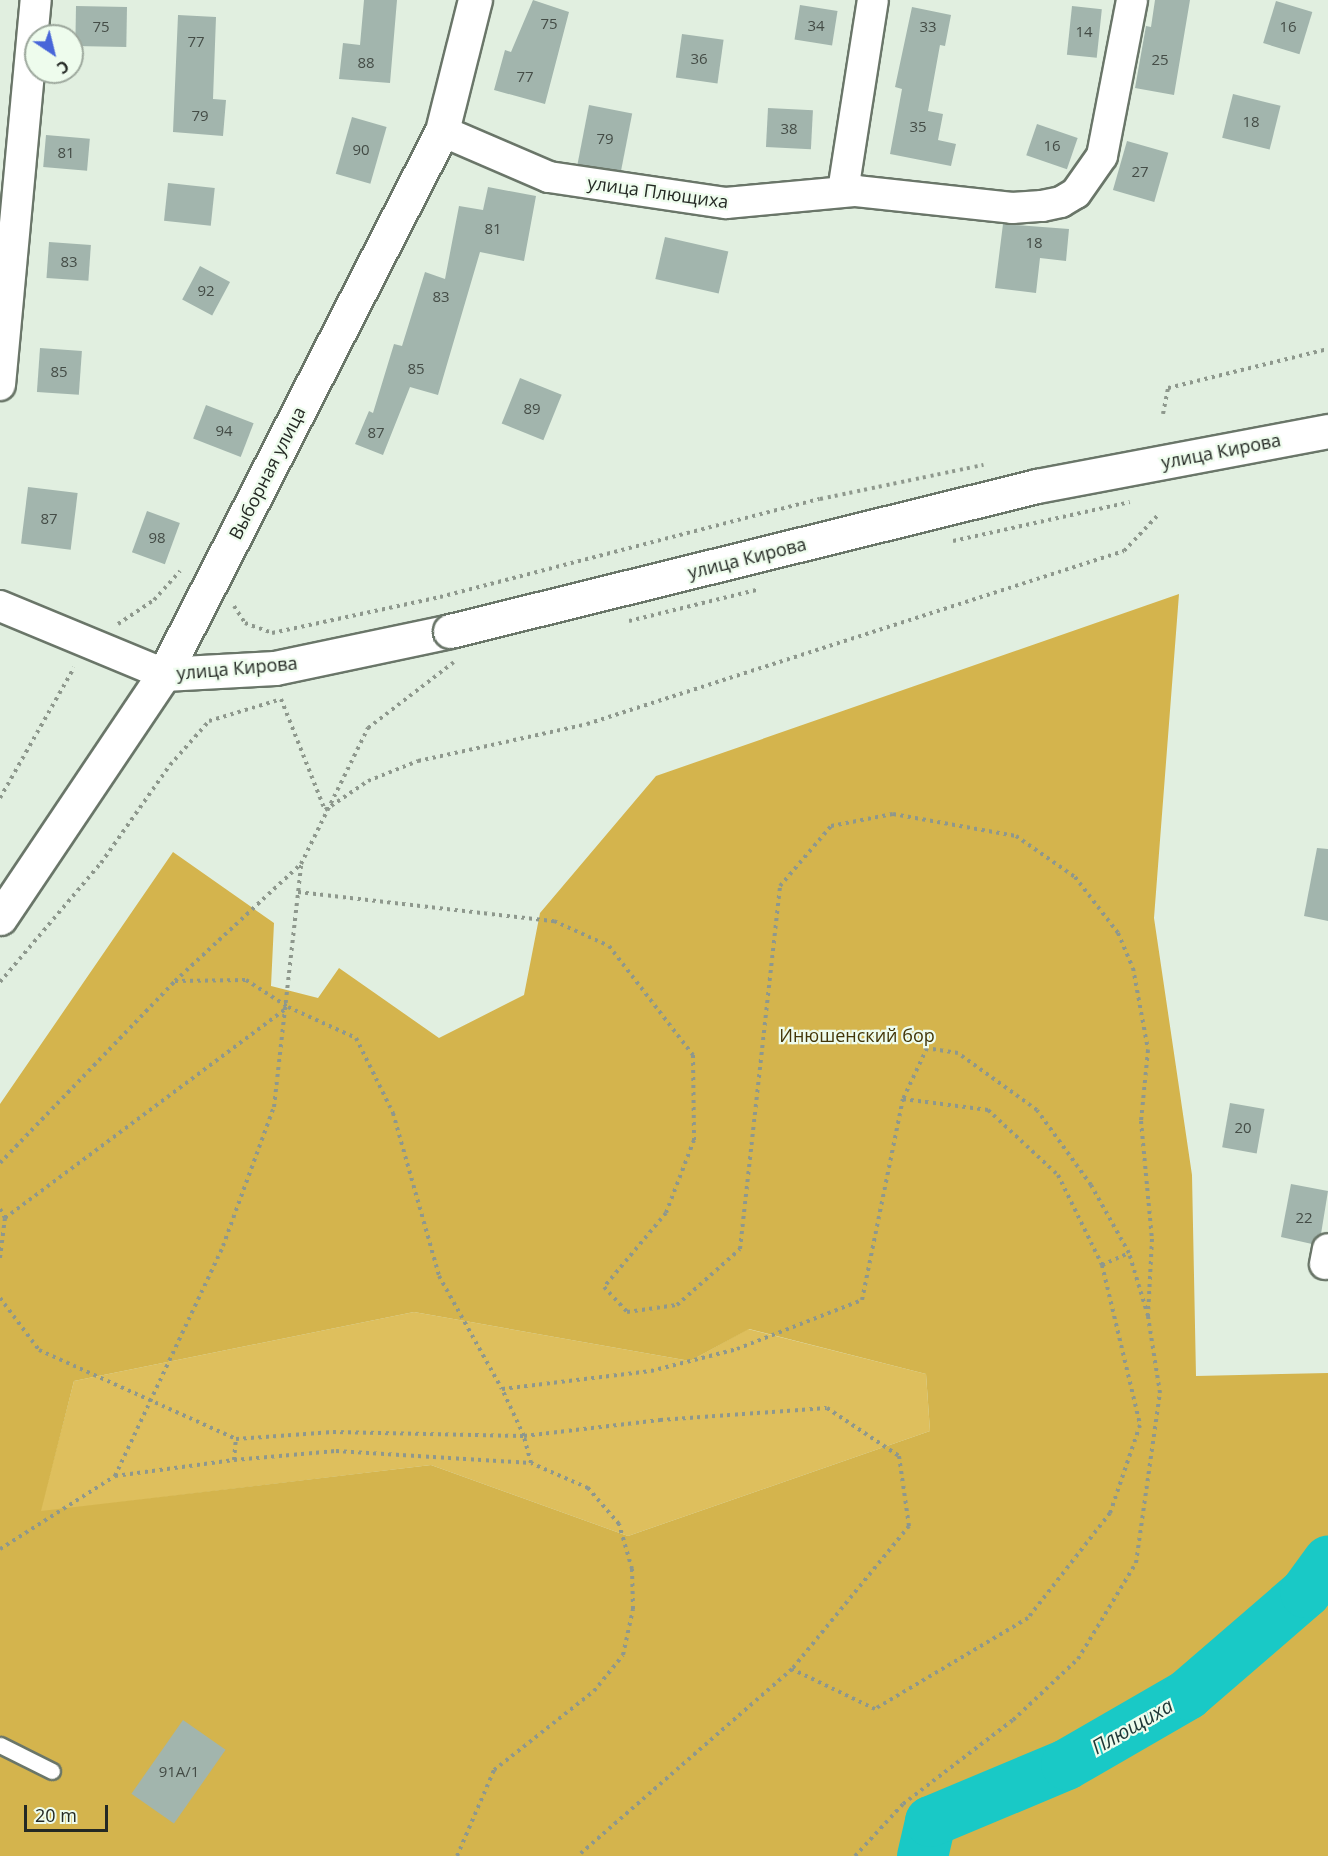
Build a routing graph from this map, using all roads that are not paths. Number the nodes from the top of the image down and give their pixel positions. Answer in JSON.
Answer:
{"nodes":[{"id":1,"x":36,"y":0,"type":"edge"},
{"id":2,"x":475,"y":0,"type":"edge"},
{"id":3,"x":873,"y":0,"type":"edge"},
{"id":4,"x":1132,"y":0,"type":"edge"},
{"id":5,"x":442,"y":131,"type":"junction"},
{"id":6,"x":843,"y":191,"type":"junction"},
{"id":7,"x":0,"y":385,"type":"edge"},
{"id":8,"x":1328,"y":431,"type":"edge"},
{"id":9,"x":0,"y":606,"type":"edge"},
{"id":10,"x":164,"y":674,"type":"junction"},
{"id":11,"x":0,"y":918,"type":"edge"},
{"id":12,"x":0,"y":1745,"type":"edge"},
{"id":13,"x":52,"y":1771,"type":"dead end"}],
"edges":[{"from":1,"to":7,"type":"street"},
{"from":2,"to":5,"type":"main road","name":"Выборная улица"},
{"from":3,"to":6,"type":"street"},
{"from":4,"to":6,"type":"street","name":"улица Плющиха"},
{"from":5,"to":6,"type":"street","name":"улица Плющиха"},
{"from":5,"to":10,"type":"main road","name":"Выборная улица"},
{"from":8,"to":10,"type":"main road","name":"улица Кирова","bridge":true},
{"from":9,"to":10,"type":"street"},
{"from":10,"to":11,"type":"main road","name":"Выборная улица"},
{"from":12,"to":13,"type":"lane"}]}
